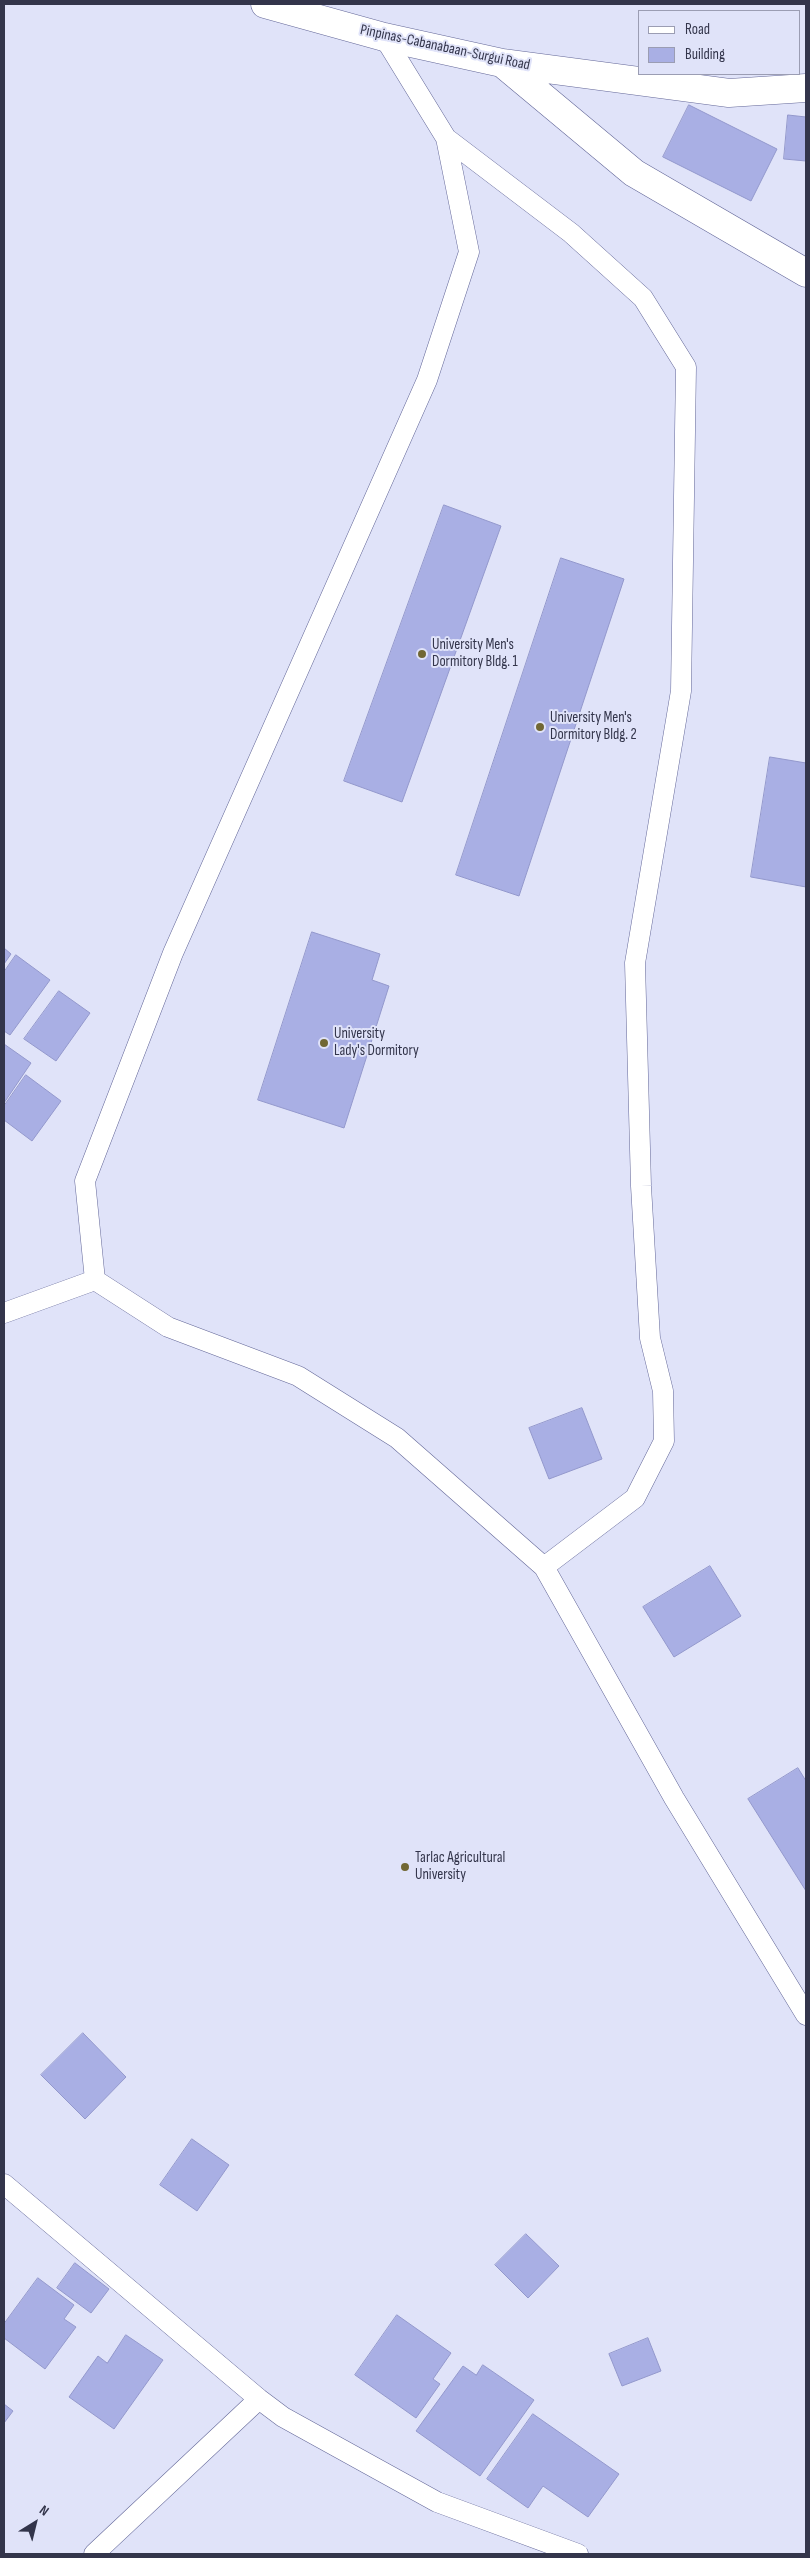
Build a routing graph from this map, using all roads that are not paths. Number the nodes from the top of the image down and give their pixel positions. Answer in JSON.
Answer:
{"nodes":[{"id":1,"x":265,"y":4,"type":"edge"},
{"id":2,"x":295,"y":8,"type":"edge"},
{"id":3,"x":384,"y":37,"type":"junction"},
{"id":4,"x":502,"y":64,"type":"junction"},
{"id":5,"x":806,"y":88,"type":"edge"},
{"id":6,"x":446,"y":138,"type":"junction"},
{"id":7,"x":806,"y":273,"type":"edge"},
{"id":8,"x":95,"y":1280,"type":"junction"},
{"id":9,"x":4,"y":1312,"type":"edge"},
{"id":10,"x":544,"y":1567,"type":"junction"},
{"id":11,"x":806,"y":2015,"type":"edge"},
{"id":12,"x":4,"y":2184,"type":"edge"},
{"id":13,"x":259,"y":2399,"type":"junction"},
{"id":14,"x":94,"y":2554,"type":"edge"},
{"id":15,"x":578,"y":2554,"type":"edge"}],
"edges":[{"from":1,"to":2,"type":"street","name":"Pinpinas-Cabanabaan-Surgui Road"},
{"from":2,"to":3,"type":"street","name":"Pinpinas-Cabanabaan-Surgui Road"},
{"from":3,"to":4,"type":"street","name":"Pinpinas-Cabanabaan-Surgui Road"},
{"from":3,"to":6,"type":"lane"},
{"from":4,"to":5,"type":"street","name":"Pinpinas-Cabanabaan-Surgui Road"},
{"from":4,"to":7,"type":"street"},
{"from":6,"to":8,"type":"lane"},
{"from":6,"to":10,"type":"lane"},
{"from":8,"to":9,"type":"lane"},
{"from":8,"to":10,"type":"lane"},
{"from":10,"to":11,"type":"lane"},
{"from":12,"to":13,"type":"lane"},
{"from":13,"to":14,"type":"lane"},
{"from":13,"to":15,"type":"lane"}]}
